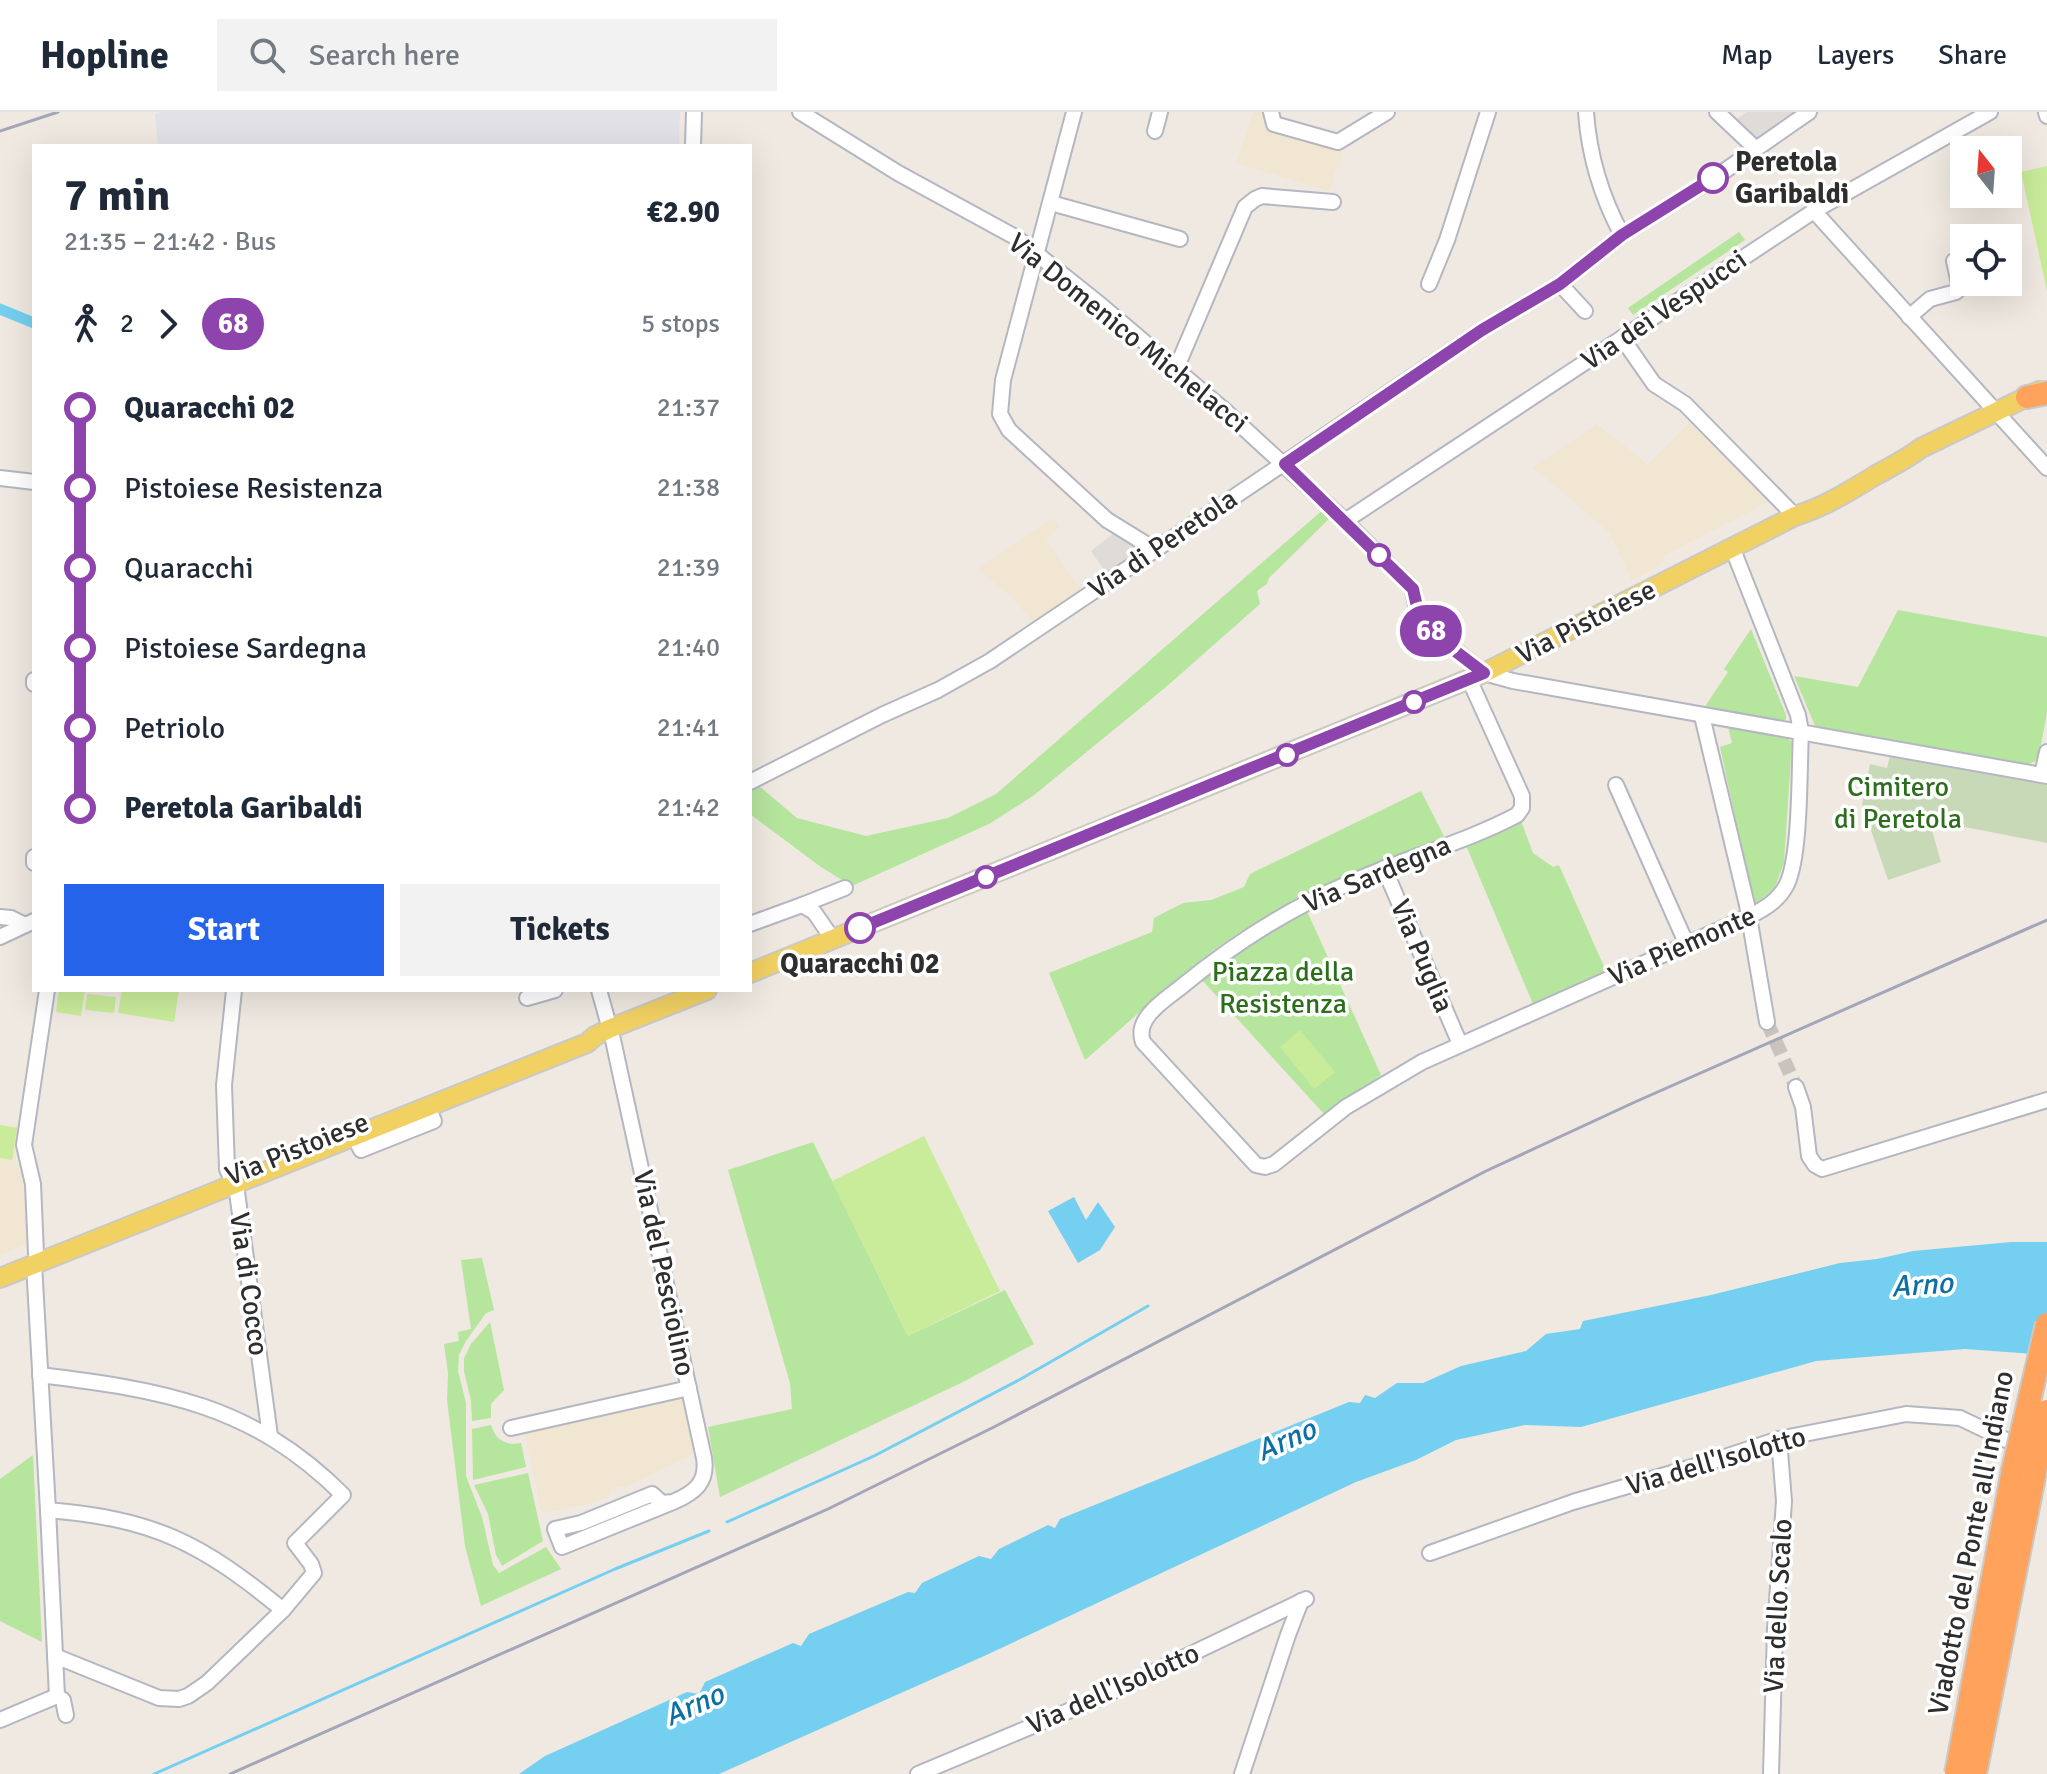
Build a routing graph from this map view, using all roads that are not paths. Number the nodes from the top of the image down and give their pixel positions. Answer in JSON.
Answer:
{"nodes":[{"id":1,"x":694,"y":112,"type":"edge"},
{"id":2,"x":800,"y":112,"type":"edge"},
{"id":3,"x":1074,"y":112,"type":"edge"},
{"id":4,"x":1160,"y":112,"type":"edge"},
{"id":5,"x":1271,"y":112,"type":"edge"},
{"id":6,"x":1387,"y":112,"type":"edge"},
{"id":7,"x":1488,"y":112,"type":"edge"},
{"id":8,"x":1586,"y":112,"type":"edge"},
{"id":9,"x":1717,"y":112,"type":"edge"},
{"id":10,"x":1809,"y":112,"type":"edge"},
{"id":11,"x":1990,"y":112,"type":"edge"},
{"id":12,"x":1155,"y":131,"type":"dead end"},
{"id":13,"x":693,"y":144,"type":"edge"},
{"id":14,"x":1755,"y":148,"type":"junction"},
{"id":15,"x":1333,"y":202,"type":"dead end"},
{"id":16,"x":1051,"y":203,"type":"junction"},
{"id":17,"x":1814,"y":211,"type":"junction"},
{"id":18,"x":1622,"y":235,"type":"junction"},
{"id":19,"x":1180,"y":239,"type":"dead end"},
{"id":20,"x":1035,"y":254,"type":"junction"},
{"id":21,"x":1429,"y":284,"type":"dead end"},
{"id":22,"x":1560,"y":284,"type":"junction"},
{"id":23,"x":1950,"y":294,"type":"edge"},
{"id":24,"x":1585,"y":311,"type":"dead end"},
{"id":25,"x":1909,"y":317,"type":"junction"},
{"id":26,"x":1622,"y":338,"type":"junction"},
{"id":27,"x":1176,"y":369,"type":"junction"},
{"id":28,"x":2040,"y":392,"type":"edge"},
{"id":29,"x":1996,"y":413,"type":"junction"},
{"id":30,"x":1285,"y":464,"type":"junction"},
{"id":31,"x":2047,"y":468,"type":"edge"},
{"id":32,"x":0,"y":478,"type":"edge"},
{"id":33,"x":32,"y":482,"type":"edge"},
{"id":34,"x":1795,"y":516,"type":"junction"},
{"id":35,"x":1345,"y":521,"type":"junction"},
{"id":36,"x":1732,"y":547,"type":"junction"},
{"id":37,"x":1154,"y":549,"type":"junction"},
{"id":38,"x":1476,"y":676,"type":"junction"},
{"id":39,"x":1702,"y":716,"type":"junction"},
{"id":40,"x":1801,"y":732,"type":"junction"},
{"id":41,"x":2047,"y":752,"type":"edge"},
{"id":42,"x":2044,"y":776,"type":"edge"},
{"id":43,"x":752,"y":781,"type":"edge"},
{"id":44,"x":1616,"y":785,"type":"dead end"},
{"id":45,"x":1384,"y":868,"type":"junction"},
{"id":46,"x":845,"y":888,"type":"dead end"},
{"id":47,"x":802,"y":905,"type":"junction"},
{"id":48,"x":1750,"y":916,"type":"junction"},
{"id":49,"x":0,"y":917,"type":"edge"},
{"id":50,"x":29,"y":923,"type":"edge"},
{"id":51,"x":752,"y":923,"type":"edge"},
{"id":52,"x":0,"y":937,"type":"edge"},
{"id":53,"x":832,"y":938,"type":"junction"},
{"id":54,"x":1687,"y":945,"type":"junction"},
{"id":55,"x":752,"y":972,"type":"edge"},
{"id":56,"x":47,"y":992,"type":"edge"},
{"id":57,"x":234,"y":992,"type":"edge"},
{"id":58,"x":548,"y":992,"type":"edge"},
{"id":59,"x":599,"y":992,"type":"edge"},
{"id":60,"x":702,"y":992,"type":"edge"},
{"id":61,"x":527,"y":998,"type":"dead end"},
{"id":62,"x":1767,"y":1022,"type":"tunnel mouth"},
{"id":63,"x":602,"y":1032,"type":"junction"},
{"id":64,"x":1460,"y":1044,"type":"junction"},
{"id":65,"x":1796,"y":1087,"type":"tunnel mouth"},
{"id":66,"x":2047,"y":1100,"type":"edge"},
{"id":67,"x":1265,"y":1167,"type":"joint"},
{"id":68,"x":231,"y":1181,"type":"junction"},
{"id":69,"x":35,"y":1259,"type":"junction"},
{"id":70,"x":0,"y":1268,"type":"edge"},
{"id":71,"x":0,"y":1278,"type":"edge"},
{"id":72,"x":2047,"y":1324,"type":"edge"},
{"id":73,"x":40,"y":1375,"type":"junction"},
{"id":74,"x":689,"y":1388,"type":"junction"},
{"id":75,"x":2047,"y":1411,"type":"edge"},
{"id":76,"x":511,"y":1428,"type":"dead end"},
{"id":77,"x":270,"y":1436,"type":"junction"},
{"id":78,"x":1779,"y":1439,"type":"junction"},
{"id":79,"x":2006,"y":1440,"type":"dead end"},
{"id":80,"x":673,"y":1502,"type":"junction"},
{"id":81,"x":48,"y":1510,"type":"junction"},
{"id":82,"x":1430,"y":1553,"type":"dead end"},
{"id":83,"x":283,"y":1610,"type":"junction"},
{"id":84,"x":55,"y":1656,"type":"junction"},
{"id":85,"x":57,"y":1696,"type":"junction"},
{"id":86,"x":66,"y":1715,"type":"dead end"},
{"id":87,"x":0,"y":1720,"type":"edge"},
{"id":88,"x":918,"y":1774,"type":"edge"},
{"id":89,"x":1242,"y":1774,"type":"edge"},
{"id":90,"x":1771,"y":1774,"type":"edge"},
{"id":91,"x":1956,"y":1774,"type":"edge"},
{"id":92,"x":1975,"y":1774,"type":"edge"}],
"edges":[{"from":1,"to":13,"type":"street"},
{"from":2,"to":20,"type":"street","name":"Via Domenico Michelacci"},
{"from":3,"to":16,"type":"street"},
{"from":4,"to":12,"type":"street"},
{"from":5,"to":6,"type":"street"},
{"from":7,"to":21,"type":"street"},
{"from":8,"to":18,"type":"street"},
{"from":9,"to":14,"type":"street"},
{"from":10,"to":14,"type":"street","name":"Via di Peretola"},
{"from":11,"to":17,"type":"street","name":"Via dei Vespucci"},
{"from":14,"to":18,"type":"street","name":"Via di Peretola"},
{"from":15,"to":27,"type":"street"},
{"from":16,"to":19,"type":"street"},
{"from":16,"to":20,"type":"street"},
{"from":17,"to":25,"type":"street"},
{"from":17,"to":26,"type":"street","name":"Via dei Vespucci"},
{"from":18,"to":22,"type":"street","name":"Via di Peretola"},
{"from":20,"to":27,"type":"street","name":"Via Domenico Michelacci"},
{"from":20,"to":37,"type":"street"},
{"from":22,"to":24,"type":"street"},
{"from":22,"to":30,"type":"street","name":"Via di Peretola"},
{"from":23,"to":25,"type":"street"},
{"from":25,"to":29,"type":"street"},
{"from":26,"to":34,"type":"street"},
{"from":26,"to":35,"type":"street","name":"Via dei Vespucci"},
{"from":27,"to":30,"type":"street","name":"Via Domenico Michelacci"},
{"from":28,"to":29,"type":"main road","name":"Via Pistoiese"},
{"from":29,"to":31,"type":"street"},
{"from":29,"to":34,"type":"main road","name":"Via Pistoiese"},
{"from":30,"to":35,"type":"street","name":"Via Domenico Michelacci"},
{"from":30,"to":37,"type":"street","name":"Via di Peretola"},
{"from":32,"to":33,"type":"street"},
{"from":34,"to":36,"type":"main road","name":"Via Pistoiese"},
{"from":35,"to":38,"type":"street","name":"Via Domenico Michelacci"},
{"from":36,"to":38,"type":"main road","name":"Via Pistoiese"},
{"from":36,"to":40,"type":"street","name":"Via Piemonte"},
{"from":37,"to":43,"type":"street","name":"Via di Peretola"},
{"from":38,"to":39,"type":"street"},
{"from":38,"to":45,"type":"street","name":"Via Sardegna"},
{"from":38,"to":53,"type":"main road","name":"Via Pistoiese"},
{"from":39,"to":40,"type":"street"},
{"from":39,"to":48,"type":"street"},
{"from":40,"to":42,"type":"street"},
{"from":40,"to":48,"type":"street","name":"Via Piemonte"},
{"from":41,"to":42,"type":"street"},
{"from":44,"to":54,"type":"street"},
{"from":45,"to":64,"type":"street","name":"Via Puglia"},
{"from":45,"to":67,"type":"street","name":"Via Sardegna"},
{"from":46,"to":47,"type":"street"},
{"from":47,"to":51,"type":"street"},
{"from":47,"to":53,"type":"street"},
{"from":48,"to":54,"type":"street","name":"Via Piemonte"},
{"from":48,"to":62,"type":"street"},
{"from":49,"to":50,"type":"street"},
{"from":50,"to":52,"type":"street"},
{"from":53,"to":55,"type":"main road","name":"Via Pistoiese"},
{"from":54,"to":64,"type":"street","name":"Via Piemonte"},
{"from":56,"to":69,"type":"street"},
{"from":57,"to":68,"type":"street","name":"Via di Cocco"},
{"from":58,"to":61,"type":"street"},
{"from":59,"to":63,"type":"street","name":"Via del Pesciolino"},
{"from":60,"to":63,"type":"main road","name":"Via Pistoiese"},
{"from":63,"to":68,"type":"main road","name":"Via Pistoiese"},
{"from":63,"to":68,"type":"main road","name":"Via Pistoiese"},
{"from":63,"to":74,"type":"street","name":"Via del Pesciolino"},
{"from":64,"to":67,"type":"street","name":"Via Piemonte"},
{"from":65,"to":66,"type":"street"},
{"from":68,"to":69,"type":"main road","name":"Via Pistoiese"},
{"from":68,"to":77,"type":"street","name":"Via di Cocco"},
{"from":69,"to":70,"type":"main road","name":"Via Pistoiese"},
{"from":69,"to":71,"type":"main road","name":"Via Pistoiese"},
{"from":69,"to":73,"type":"street"},
{"from":72,"to":91,"type":"highway","name":"Viadotto del Ponte all'Indiano","bridge":true},
{"from":73,"to":77,"type":"street"},
{"from":73,"to":81,"type":"street"},
{"from":74,"to":76,"type":"street"},
{"from":74,"to":80,"type":"street","name":"Via del Pesciolino"},
{"from":75,"to":92,"type":"highway","name":"Viadotto del Ponte all'Indiano","bridge":true},
{"from":77,"to":83,"type":"street"},
{"from":78,"to":79,"type":"street","name":"Via dell'Isolotto"},
{"from":78,"to":82,"type":"street","name":"Via dell'Isolotto"},
{"from":78,"to":90,"type":"street","name":"Via dello Scalo"},
{"from":80,"to":80,"type":"street","name":"Via del Pesciolino"},
{"from":81,"to":83,"type":"street"},
{"from":81,"to":84,"type":"street"},
{"from":83,"to":84,"type":"street"},
{"from":84,"to":85,"type":"street"},
{"from":85,"to":86,"type":"street"},
{"from":85,"to":87,"type":"street"},
{"from":88,"to":89,"type":"street","name":"Via dell'Isolotto"}]}
